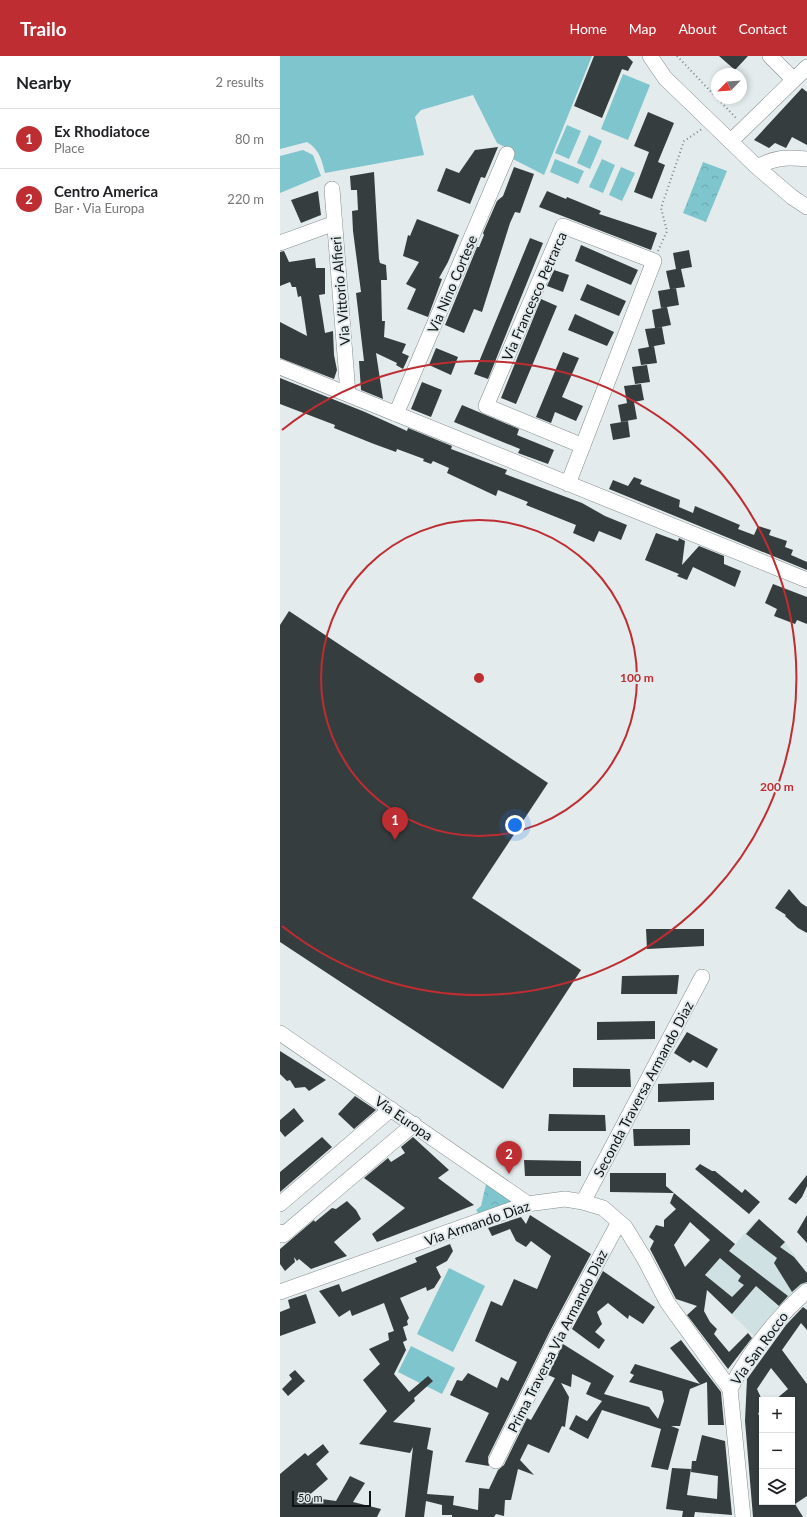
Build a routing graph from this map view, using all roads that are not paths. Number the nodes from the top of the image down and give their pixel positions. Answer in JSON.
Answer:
{"nodes":[{"id":1,"x":650,"y":56,"type":"edge"},
{"id":2,"x":770,"y":56,"type":"edge"},
{"id":3,"x":807,"y":67,"type":"edge"},
{"id":4,"x":794,"y":80,"type":"junction"},
{"id":5,"x":731,"y":141,"type":"junction"},
{"id":6,"x":507,"y":154,"type":"dead end"},
{"id":7,"x":807,"y":159,"type":"edge"},
{"id":8,"x":758,"y":167,"type":"junction"},
{"id":9,"x":332,"y":188,"type":"dead end"},
{"id":10,"x":807,"y":207,"type":"edge"},
{"id":11,"x":335,"y":223,"type":"junction"},
{"id":12,"x":280,"y":243,"type":"edge"},
{"id":13,"x":280,"y":368,"type":"edge"},
{"id":14,"x":348,"y":394,"type":"junction"},
{"id":15,"x":396,"y":414,"type":"junction"},
{"id":16,"x":583,"y":446,"type":"junction"},
{"id":17,"x":568,"y":484,"type":"junction"},
{"id":18,"x":807,"y":580,"type":"edge"},
{"id":19,"x":702,"y":977,"type":"dead end"},
{"id":20,"x":280,"y":1033,"type":"edge"},
{"id":21,"x":391,"y":1109,"type":"junction"},
{"id":22,"x":414,"y":1124,"type":"junction"},
{"id":23,"x":583,"y":1202,"type":"junction"},
{"id":24,"x":280,"y":1204,"type":"edge"},
{"id":25,"x":528,"y":1204,"type":"junction"},
{"id":26,"x":619,"y":1222,"type":"junction"},
{"id":27,"x":281,"y":1235,"type":"edge"},
{"id":28,"x":280,"y":1292,"type":"edge"},
{"id":29,"x":806,"y":1295,"type":"edge"},
{"id":30,"x":730,"y":1389,"type":"junction"},
{"id":31,"x":496,"y":1461,"type":"dead end"},
{"id":32,"x":743,"y":1517,"type":"edge"}],
"edges":[{"from":1,"to":5,"type":"street"},
{"from":2,"to":4,"type":"street"},
{"from":3,"to":4,"type":"street"},
{"from":4,"to":5,"type":"street"},
{"from":5,"to":8,"type":"street"},
{"from":6,"to":15,"type":"street","name":"Via Nino Cortese"},
{"from":7,"to":8,"type":"street"},
{"from":8,"to":10,"type":"street"},
{"from":9,"to":11,"type":"street","name":"Via Vittorio Alfieri"},
{"from":11,"to":12,"type":"street"},
{"from":11,"to":14,"type":"street","name":"Via Vittorio Alfieri"},
{"from":13,"to":14,"type":"street"},
{"from":14,"to":15,"type":"street"},
{"from":15,"to":17,"type":"street"},
{"from":16,"to":16,"type":"street","name":"Via Francesco Petrarca"},
{"from":16,"to":17,"type":"street"},
{"from":17,"to":18,"type":"street"},
{"from":19,"to":23,"type":"street","name":"Seconda Traversa Armando Diaz"},
{"from":20,"to":21,"type":"street","name":"Via Europa"},
{"from":21,"to":22,"type":"street","name":"Via Europa"},
{"from":21,"to":24,"type":"street"},
{"from":22,"to":25,"type":"street","name":"Via Europa"},
{"from":22,"to":27,"type":"street"},
{"from":23,"to":25,"type":"street","name":"Via Armando Diaz"},
{"from":23,"to":26,"type":"street","name":"Via Armando Diaz"},
{"from":25,"to":28,"type":"street","name":"Via Armando Diaz"},
{"from":26,"to":30,"type":"street","name":"Via Armando Diaz"},
{"from":26,"to":31,"type":"street","name":"Prima Traversa Via Armando Diaz"},
{"from":29,"to":30,"type":"street","name":"Via San Rocco"},
{"from":30,"to":32,"type":"street"}]}
